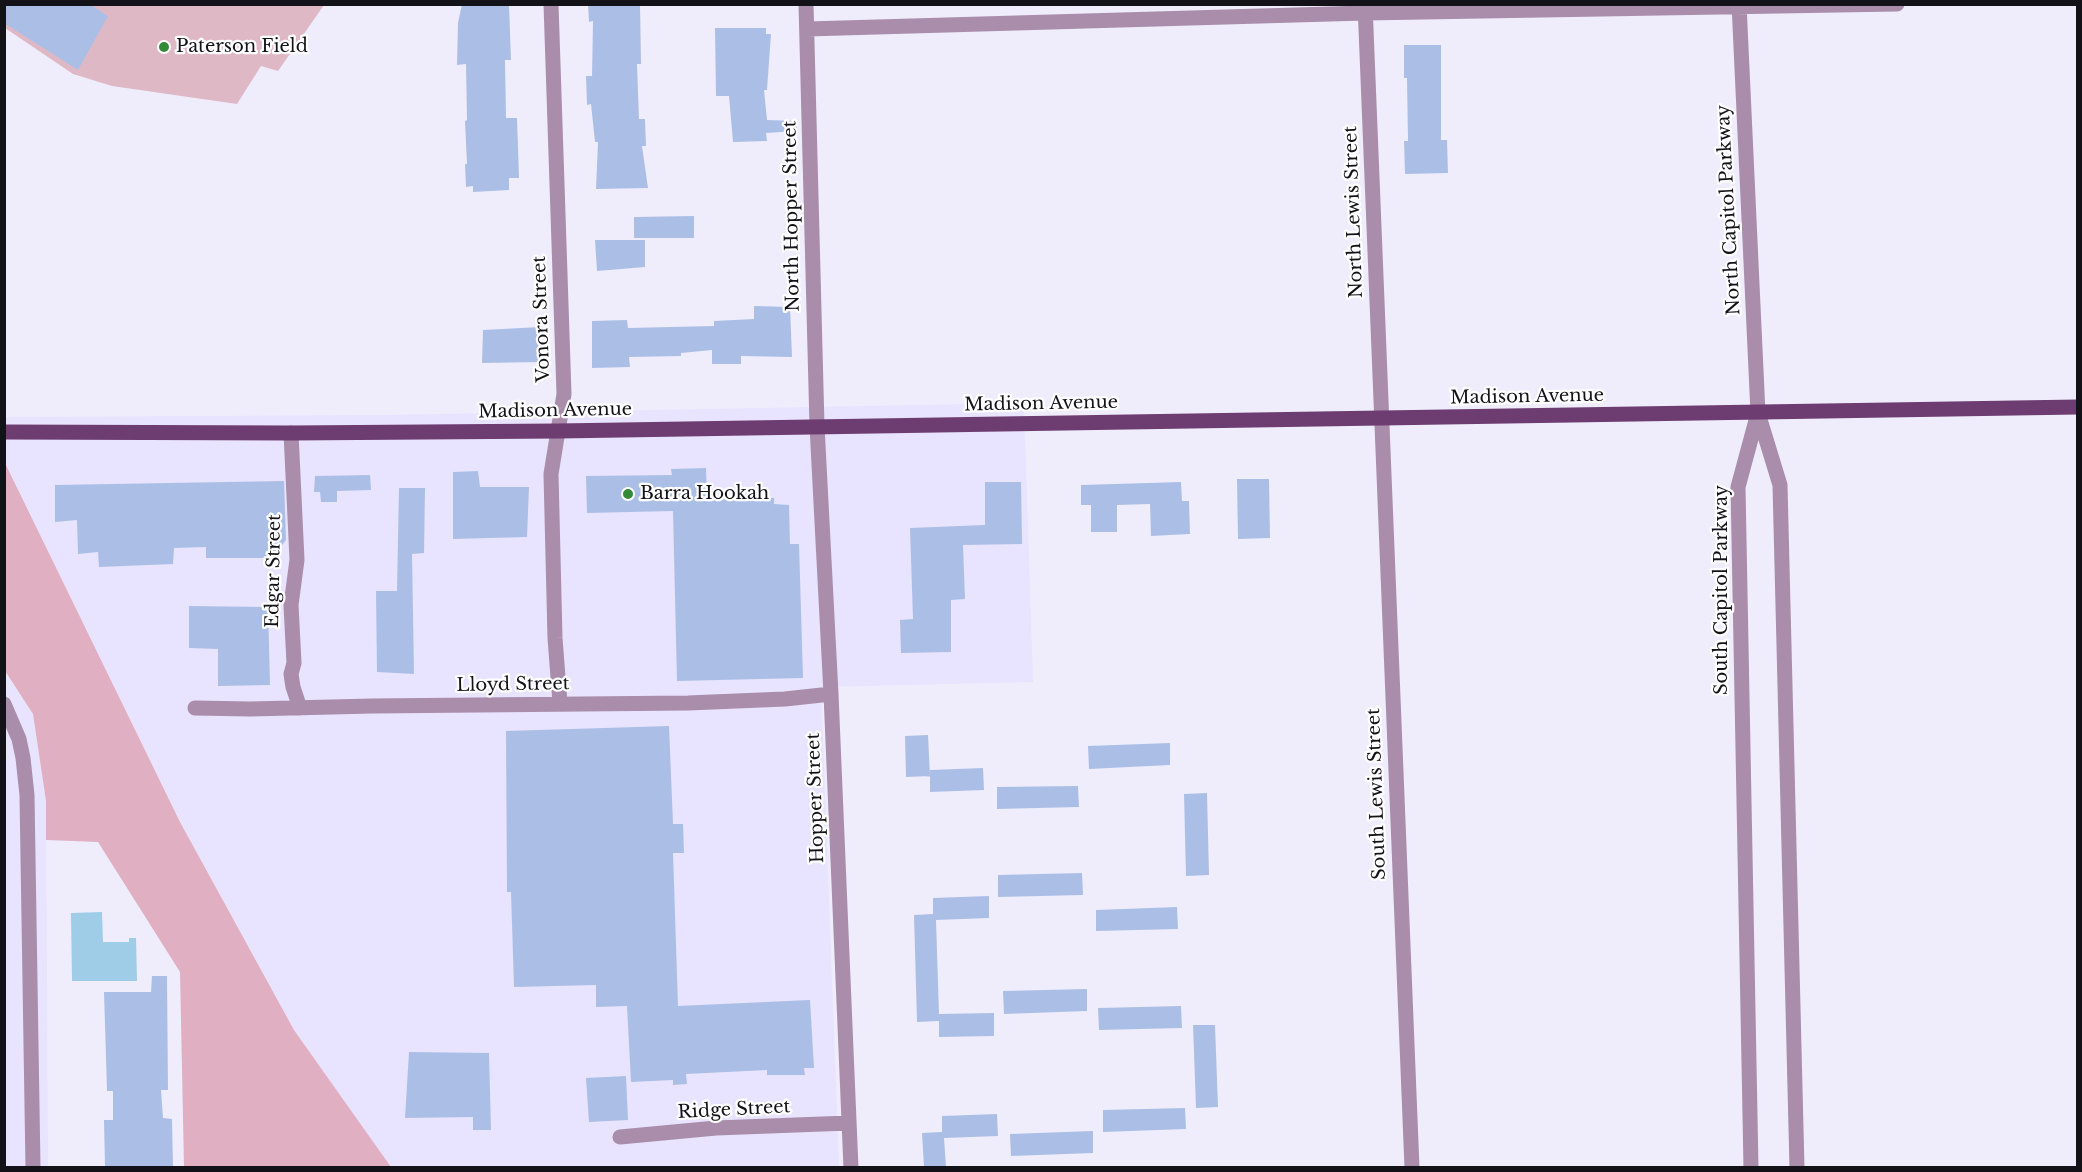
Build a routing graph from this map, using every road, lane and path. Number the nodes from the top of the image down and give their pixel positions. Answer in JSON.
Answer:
{"nodes":[{"id":1,"x":551,"y":4,"type":"edge"},
{"id":2,"x":806,"y":4,"type":"edge"},
{"id":3,"x":1897,"y":4,"type":"edge"},
{"id":4,"x":1739,"y":6,"type":"edge"},
{"id":5,"x":1365,"y":9,"type":"edge"},
{"id":6,"x":807,"y":28,"type":"junction"},
{"id":7,"x":2078,"y":407,"type":"edge"},
{"id":8,"x":1758,"y":413,"type":"junction"},
{"id":9,"x":1382,"y":418,"type":"junction"},
{"id":10,"x":817,"y":426,"type":"junction"},
{"id":11,"x":558,"y":431,"type":"junction"},
{"id":12,"x":10,"y":432,"type":"edge"},
{"id":13,"x":291,"y":434,"type":"junction"},
{"id":14,"x":831,"y":694,"type":"junction"},
{"id":15,"x":4,"y":704,"type":"edge"},
{"id":16,"x":560,"y":704,"type":"junction"},
{"id":17,"x":195,"y":708,"type":"dead end"},
{"id":18,"x":300,"y":708,"type":"junction"},
{"id":19,"x":849,"y":1123,"type":"junction"},
{"id":20,"x":620,"y":1137,"type":"dead end"},
{"id":21,"x":33,"y":1167,"type":"edge"},
{"id":22,"x":851,"y":1167,"type":"edge"},
{"id":23,"x":1412,"y":1167,"type":"edge"},
{"id":24,"x":1751,"y":1167,"type":"edge"},
{"id":25,"x":1797,"y":1167,"type":"edge"}],
"edges":[{"from":1,"to":11,"type":"street","name":"Vonora Street"},
{"from":2,"to":6,"type":"street","name":"North Hopper Street"},
{"from":3,"to":4,"type":"street"},
{"from":4,"to":5,"type":"street"},
{"from":4,"to":8,"type":"street","name":"North Capitol Parkway"},
{"from":5,"to":6,"type":"street"},
{"from":5,"to":9,"type":"street","name":"North Lewis Street"},
{"from":6,"to":10,"type":"street","name":"North Hopper Street"},
{"from":7,"to":8,"type":"main road","name":"Madison Avenue"},
{"from":8,"to":9,"type":"main road","name":"Madison Avenue"},
{"from":8,"to":24,"type":"street","name":"South Capitol Parkway"},
{"from":8,"to":25,"type":"street"},
{"from":9,"to":10,"type":"main road","name":"Madison Avenue"},
{"from":9,"to":23,"type":"street","name":"South Lewis Street"},
{"from":10,"to":11,"type":"main road","name":"Madison Avenue"},
{"from":10,"to":14,"type":"street","name":"Hopper Street"},
{"from":11,"to":13,"type":"main road","name":"Madison Avenue"},
{"from":11,"to":16,"type":"street","name":"Vonora Street"},
{"from":12,"to":13,"type":"main road","name":"Madison Avenue"},
{"from":13,"to":18,"type":"street","name":"Edgar Street"},
{"from":14,"to":16,"type":"street","name":"Lloyd Street"},
{"from":14,"to":19,"type":"street","name":"Hopper Street"},
{"from":15,"to":21,"type":"street"},
{"from":16,"to":18,"type":"street","name":"Lloyd Street"},
{"from":17,"to":18,"type":"street","name":"Lloyd Street"},
{"from":19,"to":20,"type":"street","name":"Ridge Street"},
{"from":19,"to":22,"type":"street","name":"Hopper Street"}]}
